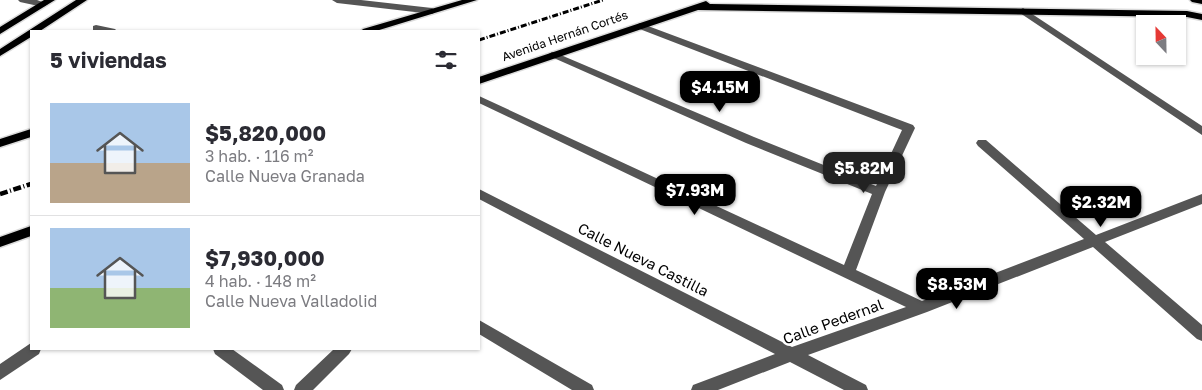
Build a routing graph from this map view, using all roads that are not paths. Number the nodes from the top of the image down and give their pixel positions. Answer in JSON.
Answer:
{"nodes":[{"id":1,"x":23,"y":0,"type":"edge"},
{"id":2,"x":82,"y":0,"type":"edge"},
{"id":3,"x":337,"y":0,"type":"edge"},
{"id":4,"x":472,"y":0,"type":"edge"},
{"id":5,"x":718,"y":0,"type":"edge"},
{"id":6,"x":1195,"y":0,"type":"edge"},
{"id":7,"x":1202,"y":1,"type":"edge"},
{"id":8,"x":47,"y":2,"type":"edge"},
{"id":9,"x":699,"y":7,"type":"junction"},
{"id":10,"x":432,"y":11,"type":"junction"},
{"id":11,"x":1024,"y":11,"type":"junction"},
{"id":12,"x":1202,"y":17,"type":"edge"},
{"id":13,"x":640,"y":26,"type":"junction"},
{"id":14,"x":96,"y":28,"type":"dead end"},
{"id":15,"x":36,"y":30,"type":"edge"},
{"id":16,"x":107,"y":30,"type":"edge"},
{"id":17,"x":369,"y":30,"type":"edge"},
{"id":18,"x":0,"y":31,"type":"edge"},
{"id":19,"x":30,"y":34,"type":"edge"},
{"id":20,"x":0,"y":53,"type":"edge"},
{"id":21,"x":552,"y":56,"type":"junction"},
{"id":22,"x":480,"y":81,"type":"edge"},
{"id":23,"x":480,"y":99,"type":"edge"},
{"id":24,"x":1202,"y":131,"type":"edge"},
{"id":25,"x":30,"y":134,"type":"edge"},
{"id":26,"x":0,"y":143,"type":"edge"},
{"id":27,"x":982,"y":143,"type":"dead end"},
{"id":28,"x":879,"y":192,"type":"junction"},
{"id":29,"x":480,"y":195,"type":"edge"},
{"id":30,"x":1202,"y":199,"type":"edge"},
{"id":31,"x":30,"y":231,"type":"edge"},
{"id":32,"x":1095,"y":241,"type":"junction"},
{"id":33,"x":0,"y":242,"type":"edge"},
{"id":34,"x":848,"y":272,"type":"junction"},
{"id":35,"x":922,"y":308,"type":"junction"},
{"id":36,"x":480,"y":327,"type":"edge"},
{"id":37,"x":1202,"y":334,"type":"edge"},
{"id":38,"x":33,"y":350,"type":"edge"},
{"id":39,"x":221,"y":350,"type":"edge"},
{"id":40,"x":343,"y":350,"type":"edge"},
{"id":41,"x":792,"y":354,"type":"junction"},
{"id":42,"x":0,"y":373,"type":"edge"},
{"id":43,"x":276,"y":390,"type":"edge"},
{"id":44,"x":302,"y":390,"type":"edge"},
{"id":45,"x":586,"y":390,"type":"edge"},
{"id":46,"x":699,"y":390,"type":"edge"},
{"id":47,"x":860,"y":390,"type":"edge"}],
"edges":[{"from":1,"to":8,"type":"street"},
{"from":2,"to":15,"type":"main road"},
{"from":3,"to":10,"type":"street"},
{"from":4,"to":10,"type":"main road"},
{"from":5,"to":9,"type":"main road","name":"Avenida Hernán Cortés"},
{"from":6,"to":7,"type":"main road"},
{"from":8,"to":18,"type":"main road"},
{"from":9,"to":11,"type":"main road"},
{"from":9,"to":13,"type":"main road","name":"Avenida Hernán Cortés"},
{"from":10,"to":17,"type":"main road"},
{"from":11,"to":12,"type":"main road"},
{"from":11,"to":24,"type":"street"},
{"from":13,"to":21,"type":"main road","name":"Avenida Hernán Cortés"},
{"from":13,"to":28,"type":"street"},
{"from":14,"to":16,"type":"street"},
{"from":19,"to":20,"type":"main road"},
{"from":21,"to":22,"type":"main road","name":"Avenida Hernán Cortés"},
{"from":21,"to":28,"type":"street"},
{"from":23,"to":34,"type":"street"},
{"from":25,"to":26,"type":"main road"},
{"from":27,"to":32,"type":"street"},
{"from":28,"to":34,"type":"street"},
{"from":29,"to":41,"type":"street","name":"Calle Nueva Castilla"},
{"from":30,"to":32,"type":"street","name":"Calle Pedernal"},
{"from":31,"to":33,"type":"main road"},
{"from":32,"to":35,"type":"street","name":"Calle Pedernal"},
{"from":32,"to":37,"type":"street"},
{"from":34,"to":35,"type":"street"},
{"from":35,"to":41,"type":"street","name":"Calle Pedernal"},
{"from":36,"to":45,"type":"street"},
{"from":38,"to":42,"type":"street"},
{"from":39,"to":43,"type":"street"},
{"from":40,"to":44,"type":"street"},
{"from":41,"to":46,"type":"street","name":"Calle Pedernal"},
{"from":41,"to":47,"type":"street","name":"Calle Nueva Castilla"}]}
